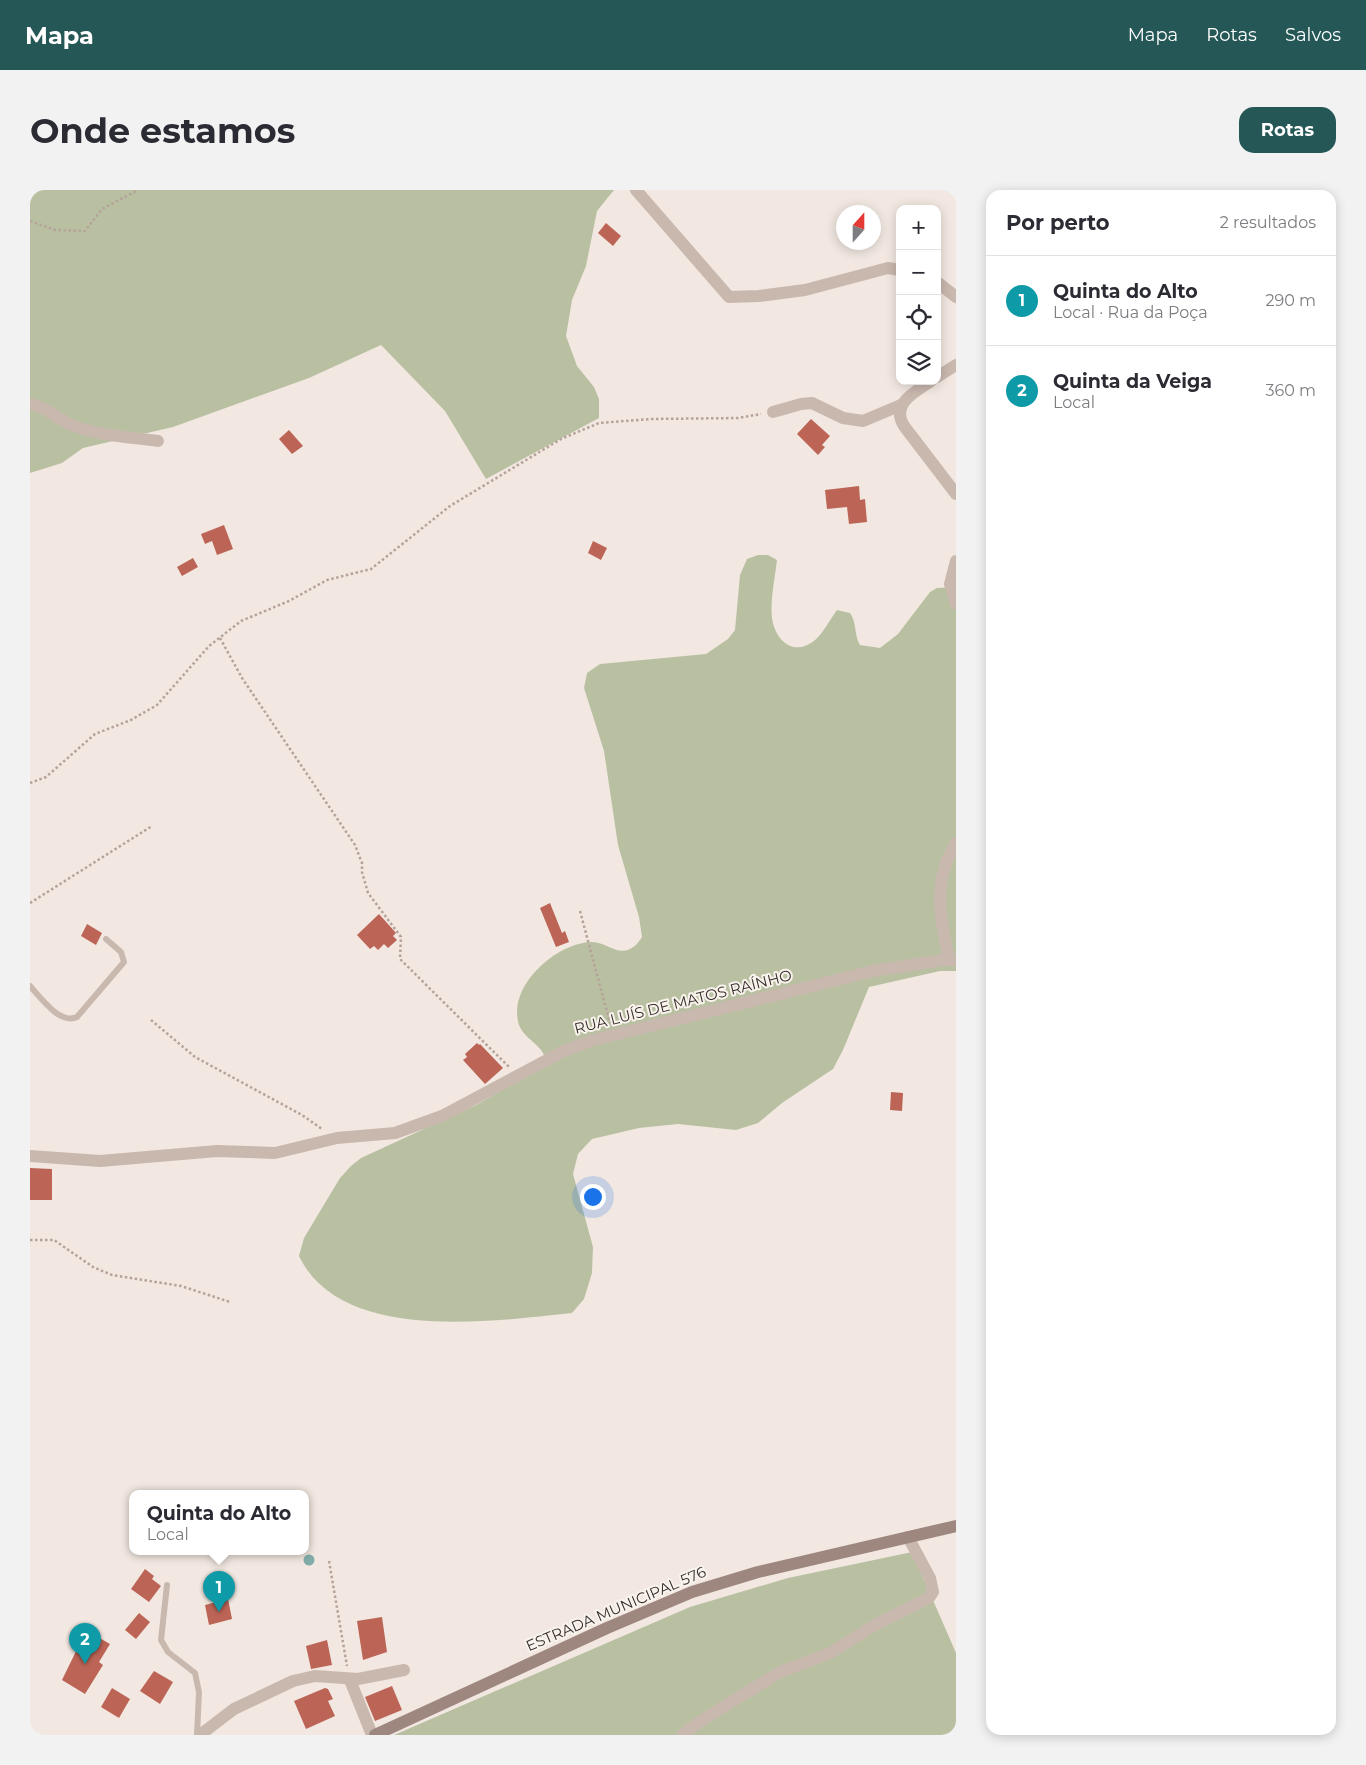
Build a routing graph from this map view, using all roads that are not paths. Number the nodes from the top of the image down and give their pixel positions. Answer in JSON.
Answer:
{"nodes":[{"id":1,"x":636,"y":190,"type":"edge"},
{"id":2,"x":896,"y":269,"type":"edge"},
{"id":3,"x":941,"y":285,"type":"edge"},
{"id":4,"x":956,"y":297,"type":"edge"},
{"id":5,"x":956,"y":365,"type":"edge"},
{"id":6,"x":941,"y":374,"type":"edge"},
{"id":7,"x":925,"y":385,"type":"edge"},
{"id":8,"x":30,"y":404,"type":"edge"},
{"id":9,"x":901,"y":405,"type":"junction"},
{"id":10,"x":773,"y":412,"type":"road end"},
{"id":11,"x":158,"y":441,"type":"dead end"},
{"id":12,"x":956,"y":494,"type":"edge"},
{"id":13,"x":956,"y":561,"type":"edge"},
{"id":14,"x":956,"y":604,"type":"edge"},
{"id":15,"x":956,"y":843,"type":"edge"},
{"id":16,"x":106,"y":938,"type":"dead end"},
{"id":17,"x":952,"y":960,"type":"edge"},
{"id":18,"x":30,"y":986,"type":"edge"},
{"id":19,"x":30,"y":1156,"type":"edge"},
{"id":20,"x":956,"y":1526,"type":"edge"},
{"id":21,"x":908,"y":1537,"type":"junction"},
{"id":22,"x":167,"y":1585,"type":"dead end"},
{"id":23,"x":404,"y":1670,"type":"dead end"},
{"id":24,"x":350,"y":1680,"type":"junction"},
{"id":25,"x":196,"y":1735,"type":"edge"},
{"id":26,"x":200,"y":1735,"type":"edge"},
{"id":27,"x":374,"y":1735,"type":"edge"},
{"id":28,"x":682,"y":1735,"type":"edge"}],
"edges":[{"from":1,"to":2,"type":"street"},
{"from":3,"to":4,"type":"street"},
{"from":5,"to":6,"type":"street"},
{"from":7,"to":9,"type":"street"},
{"from":8,"to":11,"type":"street"},
{"from":9,"to":10,"type":"street"},
{"from":9,"to":12,"type":"street"},
{"from":13,"to":14,"type":"street"},
{"from":15,"to":17,"type":"street"},
{"from":16,"to":18,"type":"lane"},
{"from":17,"to":19,"type":"street","name":"RUA LUÍS DE MATOS RAÍNHO"},
{"from":20,"to":21,"type":"main road","name":"ESTRADA MUNICIPAL 576"},
{"from":21,"to":27,"type":"main road","name":"ESTRADA MUNICIPAL 576"},
{"from":21,"to":28,"type":"street"},
{"from":22,"to":25,"type":"lane"},
{"from":23,"to":24,"type":"street"},
{"from":24,"to":26,"type":"street"},
{"from":24,"to":27,"type":"street"}]}
